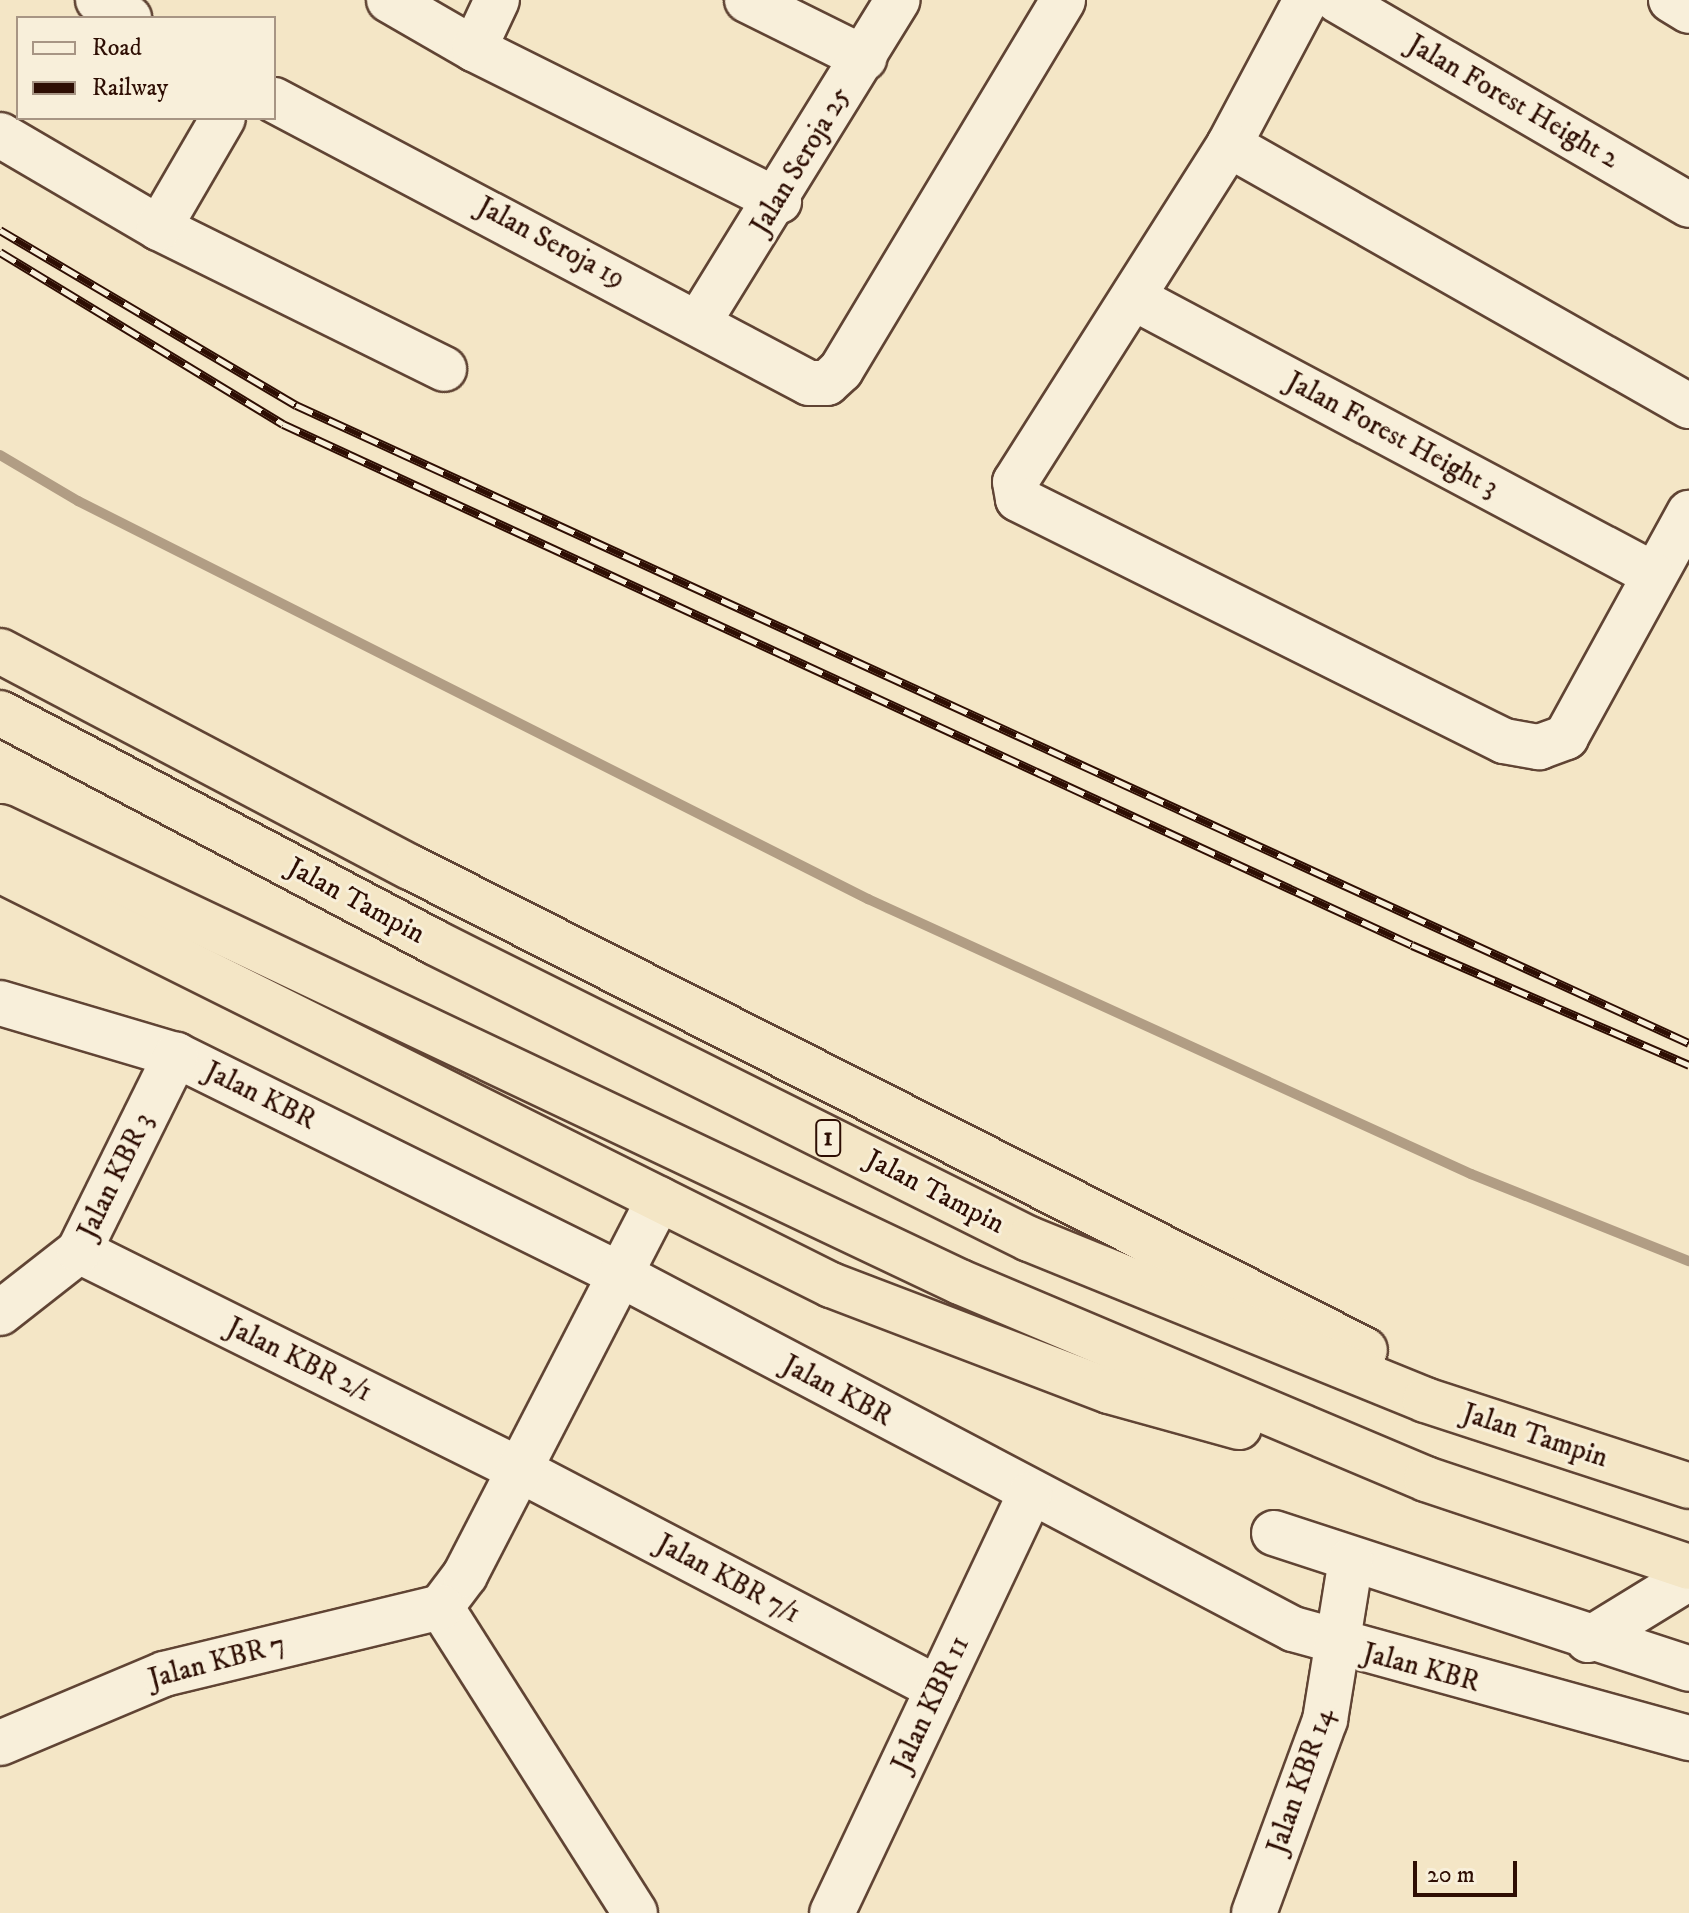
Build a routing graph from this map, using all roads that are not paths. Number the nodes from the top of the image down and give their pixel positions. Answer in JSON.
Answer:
{"nodes":[{"id":1,"x":98,"y":0,"type":"edge"},
{"id":2,"x":389,"y":0,"type":"edge"},
{"id":3,"x":497,"y":0,"type":"edge"},
{"id":4,"x":747,"y":0,"type":"edge"},
{"id":5,"x":898,"y":0,"type":"edge"},
{"id":6,"x":1063,"y":0,"type":"edge"},
{"id":7,"x":1306,"y":0,"type":"edge"},
{"id":8,"x":1337,"y":0,"type":"edge"},
{"id":9,"x":1671,"y":0,"type":"edge"},
{"id":10,"x":1689,"y":11,"type":"edge"},
{"id":11,"x":126,"y":16,"type":"edge"},
{"id":12,"x":474,"y":49,"type":"junction"},
{"id":13,"x":864,"y":58,"type":"junction"},
{"id":14,"x":276,"y":101,"type":"edge"},
{"id":15,"x":222,"y":120,"type":"edge"},
{"id":16,"x":0,"y":135,"type":"edge"},
{"id":17,"x":1229,"y":145,"type":"junction"},
{"id":18,"x":779,"y":201,"type":"junction"},
{"id":19,"x":1689,"y":205,"type":"edge"},
{"id":20,"x":159,"y":228,"type":"junction"},
{"id":21,"x":1134,"y":298,"type":"junction"},
{"id":22,"x":700,"y":320,"type":"junction"},
{"id":23,"x":444,"y":369,"type":"dead end"},
{"id":24,"x":1689,"y":406,"type":"edge"},
{"id":25,"x":1689,"y":513,"type":"edge"},
{"id":26,"x":1651,"y":573,"type":"junction"},
{"id":27,"x":0,"y":651,"type":"edge"},
{"id":28,"x":0,"y":713,"type":"edge"},
{"id":29,"x":0,"y":827,"type":"edge"},
{"id":30,"x":0,"y":870,"type":"edge"},
{"id":31,"x":0,"y":1003,"type":"edge"},
{"id":32,"x":176,"y":1055,"type":"junction"},
{"id":33,"x":659,"y":1199,"type":"junction"},
{"id":34,"x":79,"y":1251,"type":"junction"},
{"id":35,"x":619,"y":1274,"type":"junction"},
{"id":36,"x":0,"y":1313,"type":"edge"},
{"id":37,"x":1425,"y":1400,"type":"junction"},
{"id":38,"x":518,"y":1469,"type":"junction"},
{"id":39,"x":1426,"y":1479,"type":"junction"},
{"id":40,"x":1689,"y":1486,"type":"edge"},
{"id":41,"x":1030,"y":1495,"type":"junction"},
{"id":42,"x":1274,"y":1533,"type":"dead end"},
{"id":43,"x":1351,"y":1560,"type":"junction"},
{"id":44,"x":1689,"y":1567,"type":"edge"},
{"id":45,"x":1689,"y":1578,"type":"edge"},
{"id":46,"x":441,"y":1607,"type":"junction"},
{"id":47,"x":1588,"y":1640,"type":"junction"},
{"id":48,"x":1340,"y":1647,"type":"junction"},
{"id":49,"x":1689,"y":1669,"type":"edge"},
{"id":50,"x":938,"y":1689,"type":"junction"},
{"id":51,"x":1689,"y":1738,"type":"edge"},
{"id":52,"x":0,"y":1743,"type":"edge"},
{"id":53,"x":628,"y":1911,"type":"edge"},
{"id":54,"x":832,"y":1913,"type":"edge"},
{"id":55,"x":1254,"y":1913,"type":"edge"}],
"edges":[{"from":1,"to":11,"type":"street"},
{"from":2,"to":12,"type":"street"},
{"from":3,"to":12,"type":"street"},
{"from":4,"to":13,"type":"street"},
{"from":5,"to":13,"type":"street","name":"Jalan Seroja 25"},
{"from":6,"to":22,"type":"street","name":"Jalan Seroja 19"},
{"from":7,"to":17,"type":"street"},
{"from":8,"to":19,"type":"street","name":"Jalan Forest Height 2"},
{"from":9,"to":10,"type":"street"},
{"from":12,"to":18,"type":"street"},
{"from":13,"to":18,"type":"street","name":"Jalan Seroja 25"},
{"from":14,"to":22,"type":"street","name":"Jalan Seroja 19"},
{"from":15,"to":20,"type":"street"},
{"from":16,"to":20,"type":"street"},
{"from":17,"to":21,"type":"street"},
{"from":17,"to":24,"type":"street"},
{"from":18,"to":22,"type":"street","name":"Jalan Seroja 25"},
{"from":20,"to":23,"type":"street"},
{"from":21,"to":26,"type":"street","name":"Jalan Forest Height 3"},
{"from":21,"to":26,"type":"street"},
{"from":25,"to":26,"type":"street"},
{"from":27,"to":37,"type":"highway"},
{"from":28,"to":37,"type":"highway","name":"Jalan Tampin","number":"1"},
{"from":29,"to":39,"type":"highway"},
{"from":30,"to":33,"type":"highway"},
{"from":31,"to":32,"type":"street","name":"Jalan KBR"},
{"from":32,"to":34,"type":"street","name":"Jalan KBR 3"},
{"from":32,"to":35,"type":"street","name":"Jalan KBR"},
{"from":33,"to":35,"type":"street"},
{"from":33,"to":39,"type":"highway"},
{"from":34,"to":36,"type":"street","name":"Jalan KBR 3"},
{"from":34,"to":38,"type":"street","name":"Jalan KBR 2/1"},
{"from":35,"to":38,"type":"street"},
{"from":35,"to":41,"type":"street","name":"Jalan KBR"},
{"from":37,"to":40,"type":"highway","name":"Jalan Tampin","number":"1"},
{"from":38,"to":46,"type":"street"},
{"from":38,"to":50,"type":"street","name":"Jalan KBR 7/1"},
{"from":39,"to":44,"type":"highway"},
{"from":41,"to":48,"type":"street","name":"Jalan KBR"},
{"from":41,"to":50,"type":"street","name":"Jalan KBR 11"},
{"from":42,"to":43,"type":"street"},
{"from":43,"to":47,"type":"street"},
{"from":43,"to":48,"type":"street","name":"Jalan KBR 14"},
{"from":45,"to":47,"type":"street"},
{"from":46,"to":52,"type":"street","name":"Jalan KBR 7"},
{"from":46,"to":53,"type":"street"},
{"from":47,"to":49,"type":"street"},
{"from":48,"to":51,"type":"street","name":"Jalan KBR"},
{"from":48,"to":55,"type":"street","name":"Jalan KBR 14"},
{"from":50,"to":54,"type":"street","name":"Jalan KBR 11"}]}
